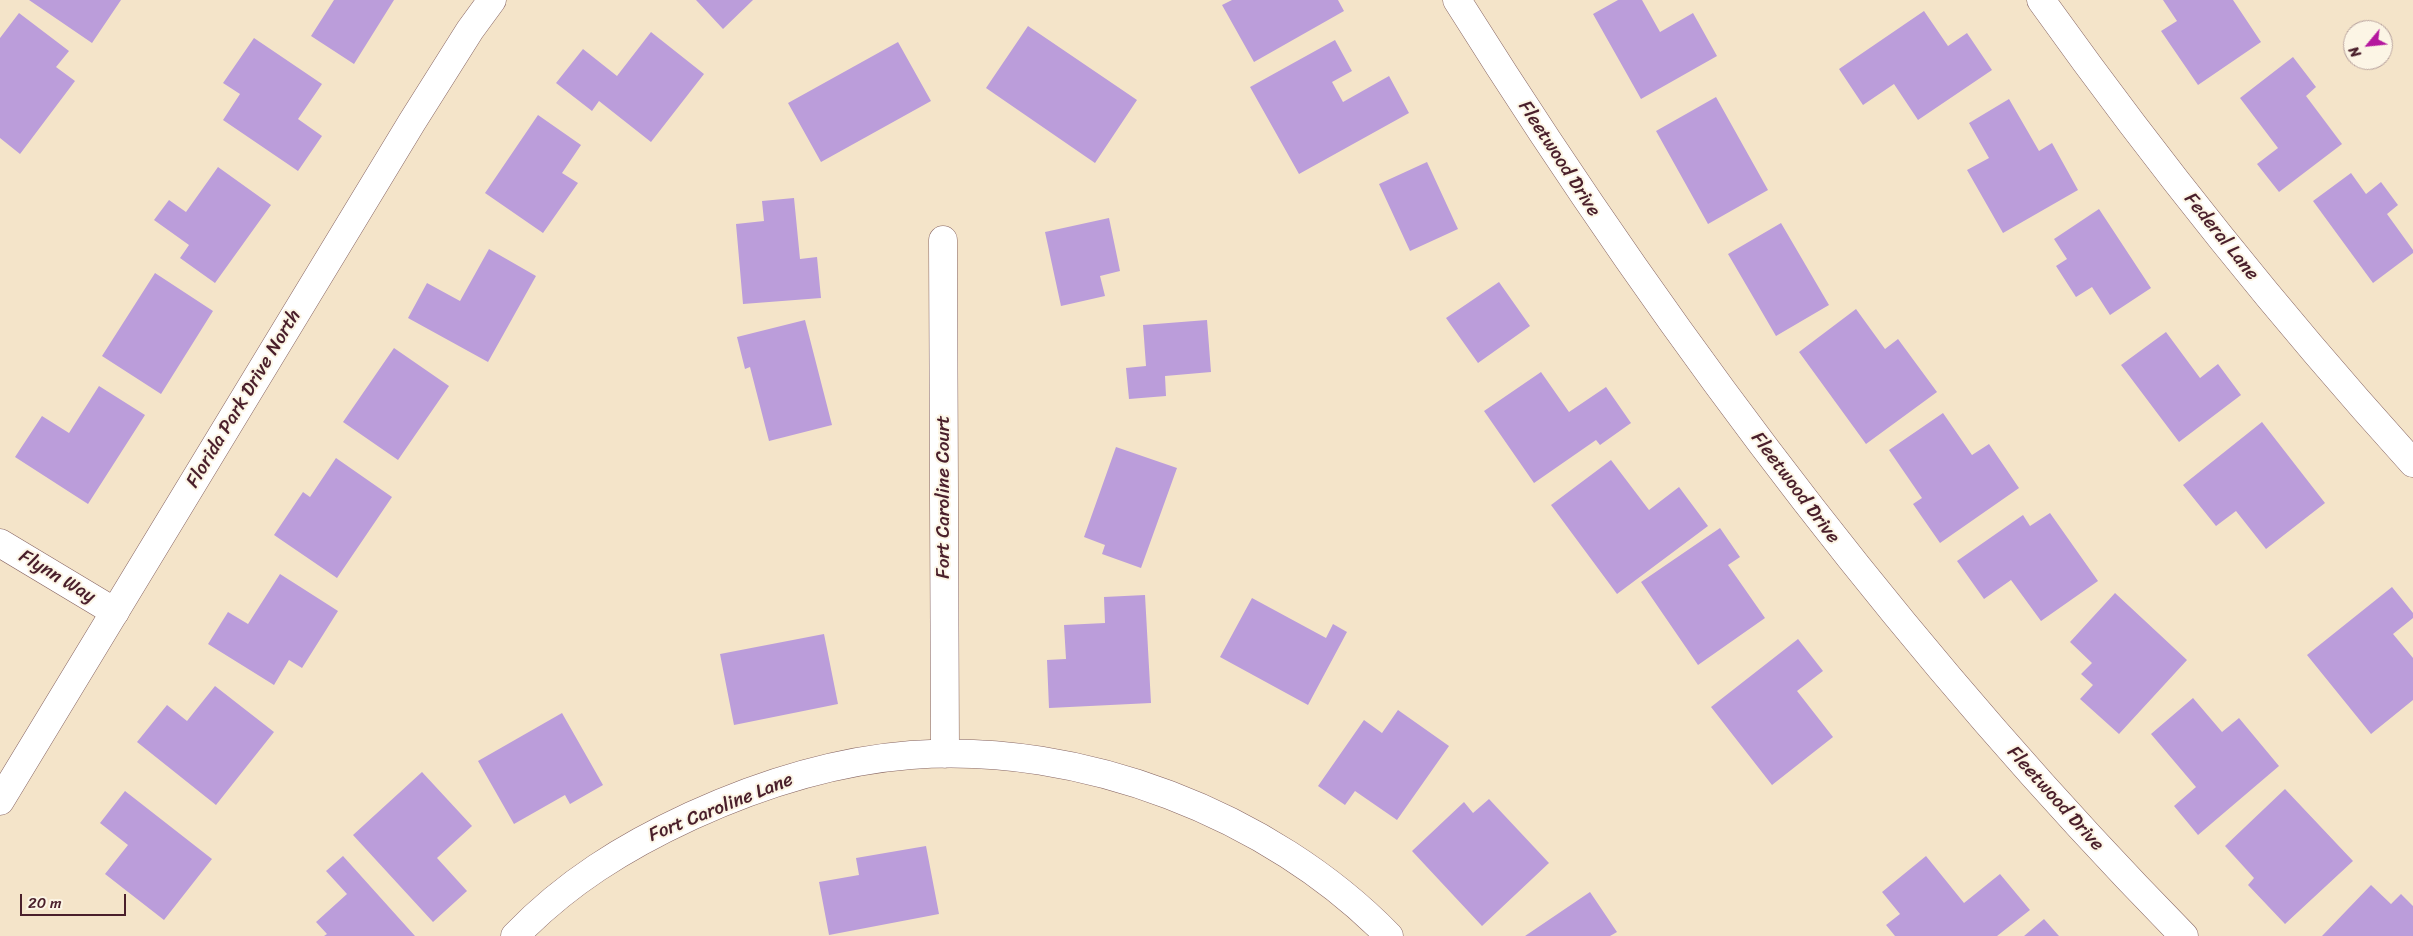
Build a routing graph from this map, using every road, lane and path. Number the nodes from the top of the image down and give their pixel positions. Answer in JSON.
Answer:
{"nodes":[{"id":1,"x":492,"y":0,"type":"edge"},
{"id":2,"x":1457,"y":0,"type":"edge"},
{"id":3,"x":2042,"y":0,"type":"edge"},
{"id":4,"x":943,"y":240,"type":"dead end"},
{"id":5,"x":2413,"y":463,"type":"edge"},
{"id":6,"x":0,"y":543,"type":"edge"},
{"id":7,"x":115,"y":612,"type":"junction"},
{"id":8,"x":945,"y":754,"type":"junction"},
{"id":9,"x":0,"y":801,"type":"edge"},
{"id":10,"x":515,"y":936,"type":"edge"},
{"id":11,"x":1390,"y":936,"type":"edge"},
{"id":12,"x":2184,"y":936,"type":"edge"}],
"edges":[{"from":1,"to":7,"type":"street","name":"Florida Park Drive North"},
{"from":2,"to":12,"type":"street","name":"Fleetwood Drive"},
{"from":3,"to":5,"type":"street","name":"Federal Lane"},
{"from":4,"to":8,"type":"street","name":"Fort Caroline Court"},
{"from":6,"to":7,"type":"street","name":"Flynn Way"},
{"from":7,"to":9,"type":"street","name":"Florida Park Drive North"},
{"from":8,"to":10,"type":"street","name":"Fort Caroline Lane"},
{"from":8,"to":11,"type":"street","name":"Fort Caroline Lane"}]}
